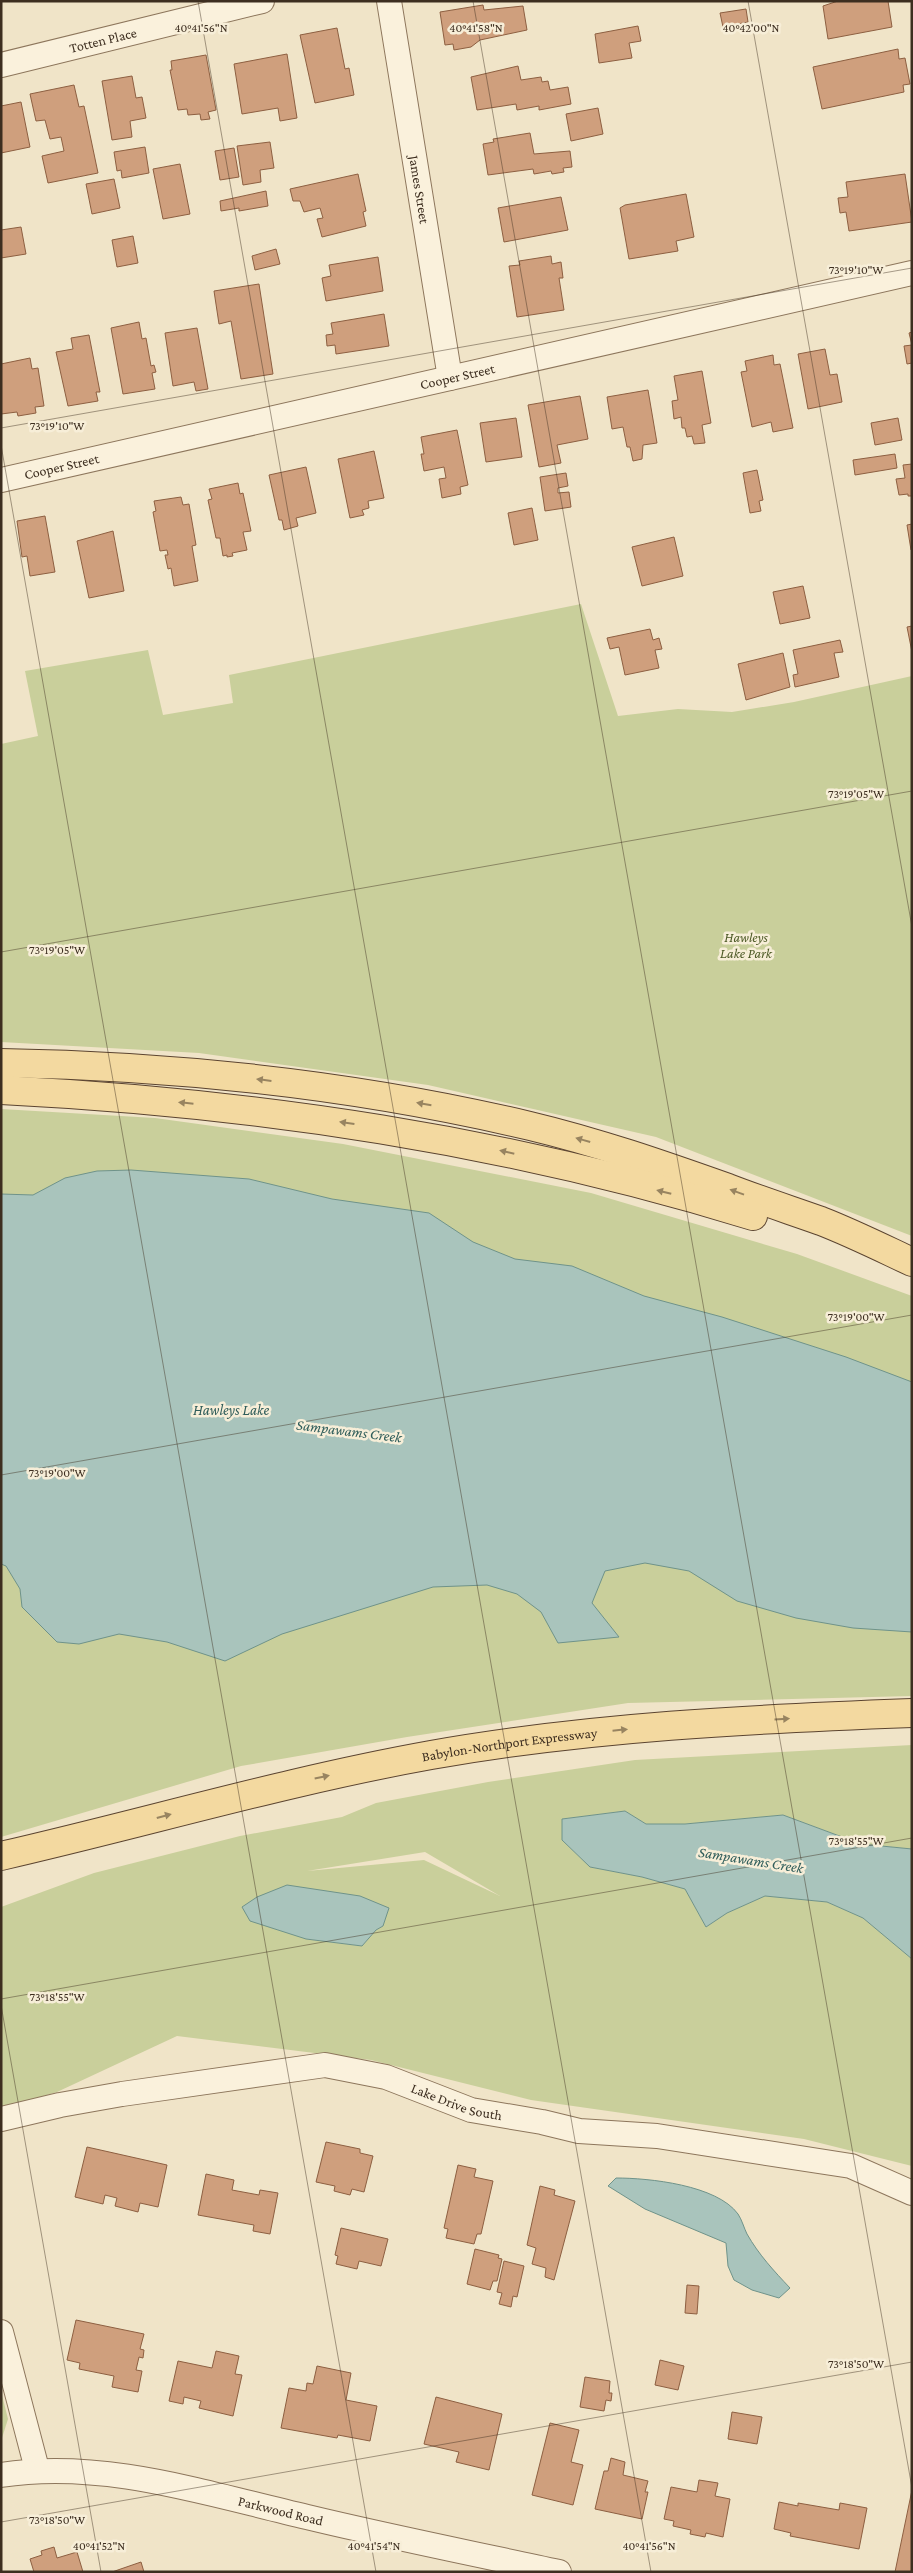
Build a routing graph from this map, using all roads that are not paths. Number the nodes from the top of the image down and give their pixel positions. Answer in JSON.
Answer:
{"nodes":[{"id":1,"x":262,"y":1,"type":"edge"},
{"id":2,"x":388,"y":1,"type":"edge"},
{"id":3,"x":1,"y":65,"type":"edge"},
{"id":4,"x":912,"y":273,"type":"edge"},
{"id":5,"x":450,"y":378,"type":"junction"},
{"id":6,"x":1,"y":480,"type":"edge"},
{"id":7,"x":1,"y":1063,"type":"edge"},
{"id":8,"x":1,"y":1090,"type":"edge"},
{"id":9,"x":912,"y":1262,"type":"edge"},
{"id":10,"x":912,"y":1267,"type":"edge"},
{"id":11,"x":912,"y":1713,"type":"edge"},
{"id":12,"x":117,"y":1829,"type":"junction"},
{"id":13,"x":1,"y":1856,"type":"edge"},
{"id":14,"x":1,"y":1872,"type":"edge"},
{"id":15,"x":1,"y":2119,"type":"edge"},
{"id":16,"x":912,"y":2192,"type":"edge"},
{"id":17,"x":1,"y":2332,"type":"edge"},
{"id":18,"x":37,"y":2469,"type":"junction"},
{"id":19,"x":1,"y":2474,"type":"edge"},
{"id":20,"x":559,"y":2572,"type":"edge"}],
"edges":[{"from":1,"to":3,"type":"street","name":"Totten Place"},
{"from":2,"to":5,"type":"street","name":"James Street"},
{"from":4,"to":5,"type":"street","name":"Cooper Street"},
{"from":5,"to":6,"type":"street","name":"Cooper Street"},
{"from":9,"to":7,"type":"main road","one_way":true},
{"from":10,"to":8,"type":"main road","one_way":true},
{"from":12,"to":11,"type":"main road","name":"Babylon-Northport Expressway","one_way":true},
{"from":12,"to":13,"type":"main road"},
{"from":12,"to":14,"type":"main road"},
{"from":15,"to":16,"type":"street","name":"Lake Drive South"},
{"from":17,"to":18,"type":"street"},
{"from":18,"to":19,"type":"street","name":"Parkwood Road"},
{"from":18,"to":20,"type":"street","name":"Parkwood Road"}]}
